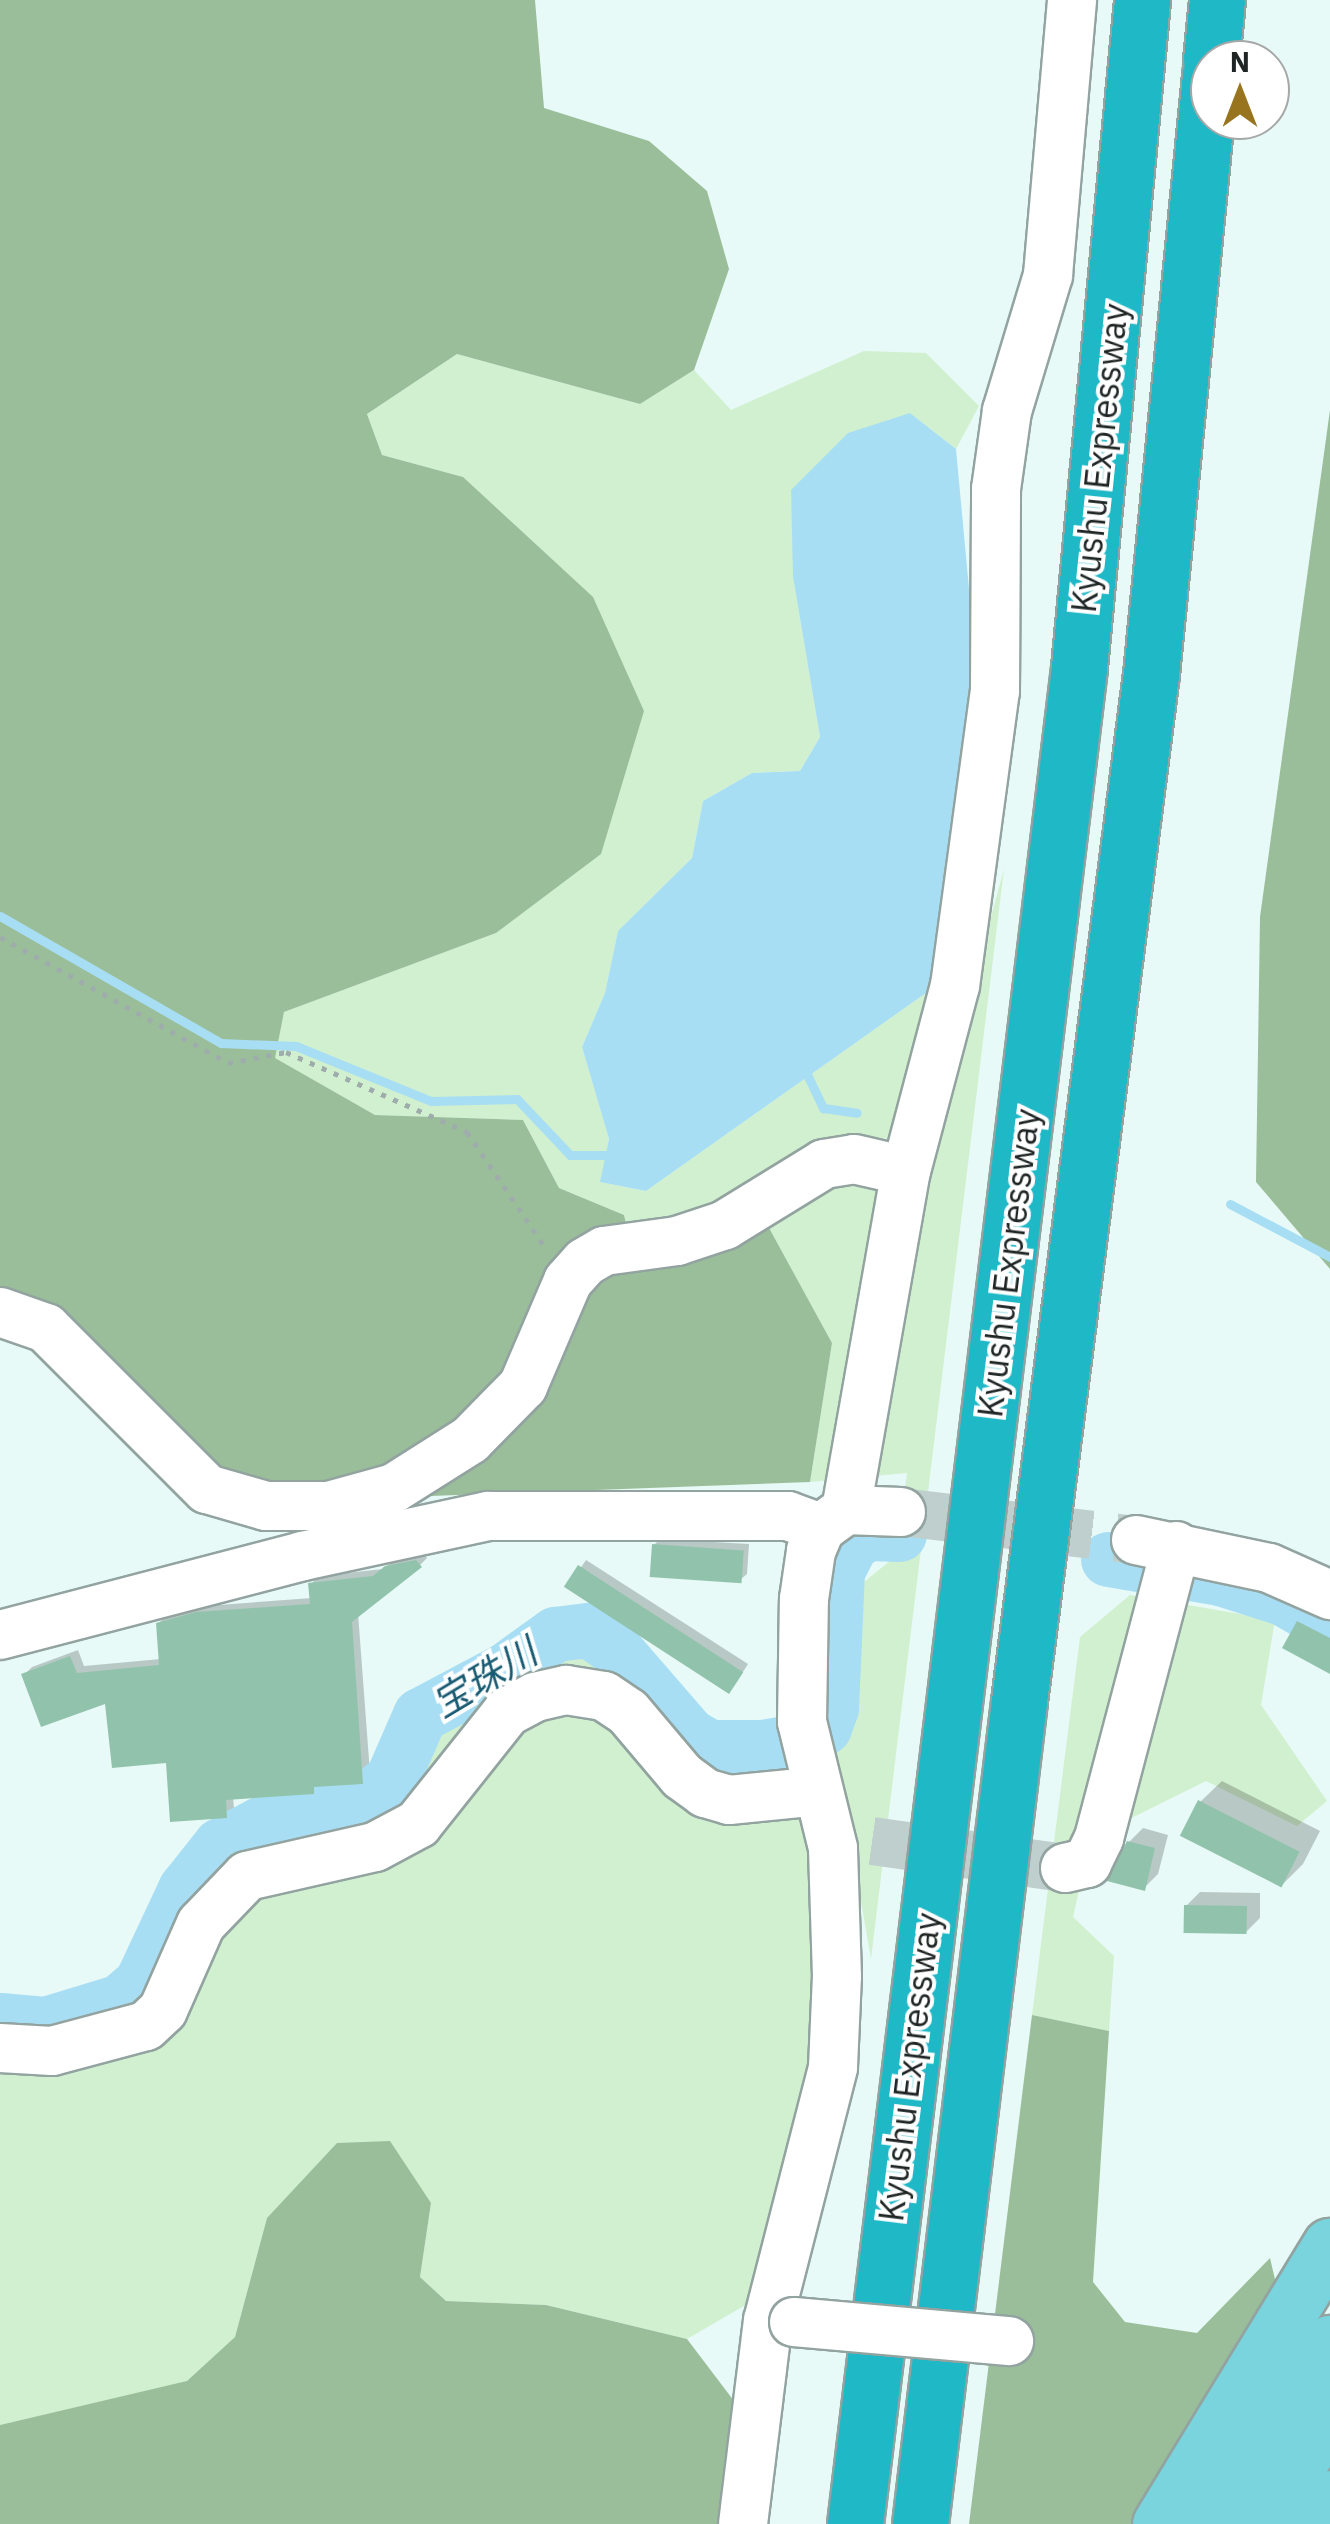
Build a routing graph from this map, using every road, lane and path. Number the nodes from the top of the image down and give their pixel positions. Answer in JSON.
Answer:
{"nodes":[{"id":1,"x":1072,"y":0,"type":"edge"},
{"id":2,"x":1142,"y":0,"type":"edge"},
{"id":3,"x":1217,"y":0,"type":"edge"},
{"id":4,"x":1214,"y":40,"type":"edge"},
{"id":5,"x":1204,"y":140,"type":"edge"},
{"id":6,"x":0,"y":936,"type":"edge"},
{"id":7,"x":906,"y":1171,"type":"junction"},
{"id":8,"x":568,"y":1281,"type":"junction"},
{"id":9,"x":0,"y":1312,"type":"edge"},
{"id":10,"x":900,"y":1512,"type":"tunnel mouth"},
{"id":11,"x":834,"y":1519,"type":"junction"},
{"id":12,"x":1330,"y":1595,"type":"edge"},
{"id":13,"x":0,"y":1635,"type":"edge"},
{"id":14,"x":810,"y":1757,"type":"junction"},
{"id":15,"x":1065,"y":1868,"type":"dead end"},
{"id":16,"x":0,"y":2048,"type":"edge"},
{"id":17,"x":1330,"y":2246,"type":"edge"},
{"id":18,"x":781,"y":2322,"type":"junction"},
{"id":19,"x":1009,"y":2341,"type":"dead end"},
{"id":20,"x":1330,"y":2342,"type":"edge"},
{"id":21,"x":1330,"y":2416,"type":"edge"},
{"id":22,"x":1330,"y":2498,"type":"edge"},
{"id":23,"x":743,"y":2524,"type":"edge"},
{"id":24,"x":855,"y":2524,"type":"edge"},
{"id":25,"x":920,"y":2524,"type":"edge"},
{"id":26,"x":1160,"y":2524,"type":"edge"},
{"id":27,"x":1207,"y":2524,"type":"edge"},
{"id":28,"x":1257,"y":2524,"type":"edge"},
{"id":29,"x":1310,"y":2524,"type":"edge"}],
"edges":[{"from":1,"to":7,"type":"street"},
{"from":2,"to":24,"type":"highway","name":"Kyushu Expressway"},
{"from":3,"to":4,"type":"highway"},
{"from":5,"to":25,"type":"highway","name":"Kyushu Expressway"},
{"from":6,"to":8,"type":"path"},
{"from":7,"to":8,"type":"street"},
{"from":7,"to":11,"type":"street"},
{"from":8,"to":9,"type":"street"},
{"from":10,"to":11,"type":"street"},
{"from":11,"to":13,"type":"street"},
{"from":11,"to":14,"type":"street"},
{"from":12,"to":15,"type":"street"},
{"from":14,"to":16,"type":"street"},
{"from":14,"to":18,"type":"street"},
{"from":17,"to":26,"type":"main road"},
{"from":18,"to":19,"type":"street","bridge":true},
{"from":18,"to":23,"type":"street"},
{"from":20,"to":27,"type":"main road"},
{"from":21,"to":28,"type":"main road"},
{"from":22,"to":29,"type":"main road"}]}
